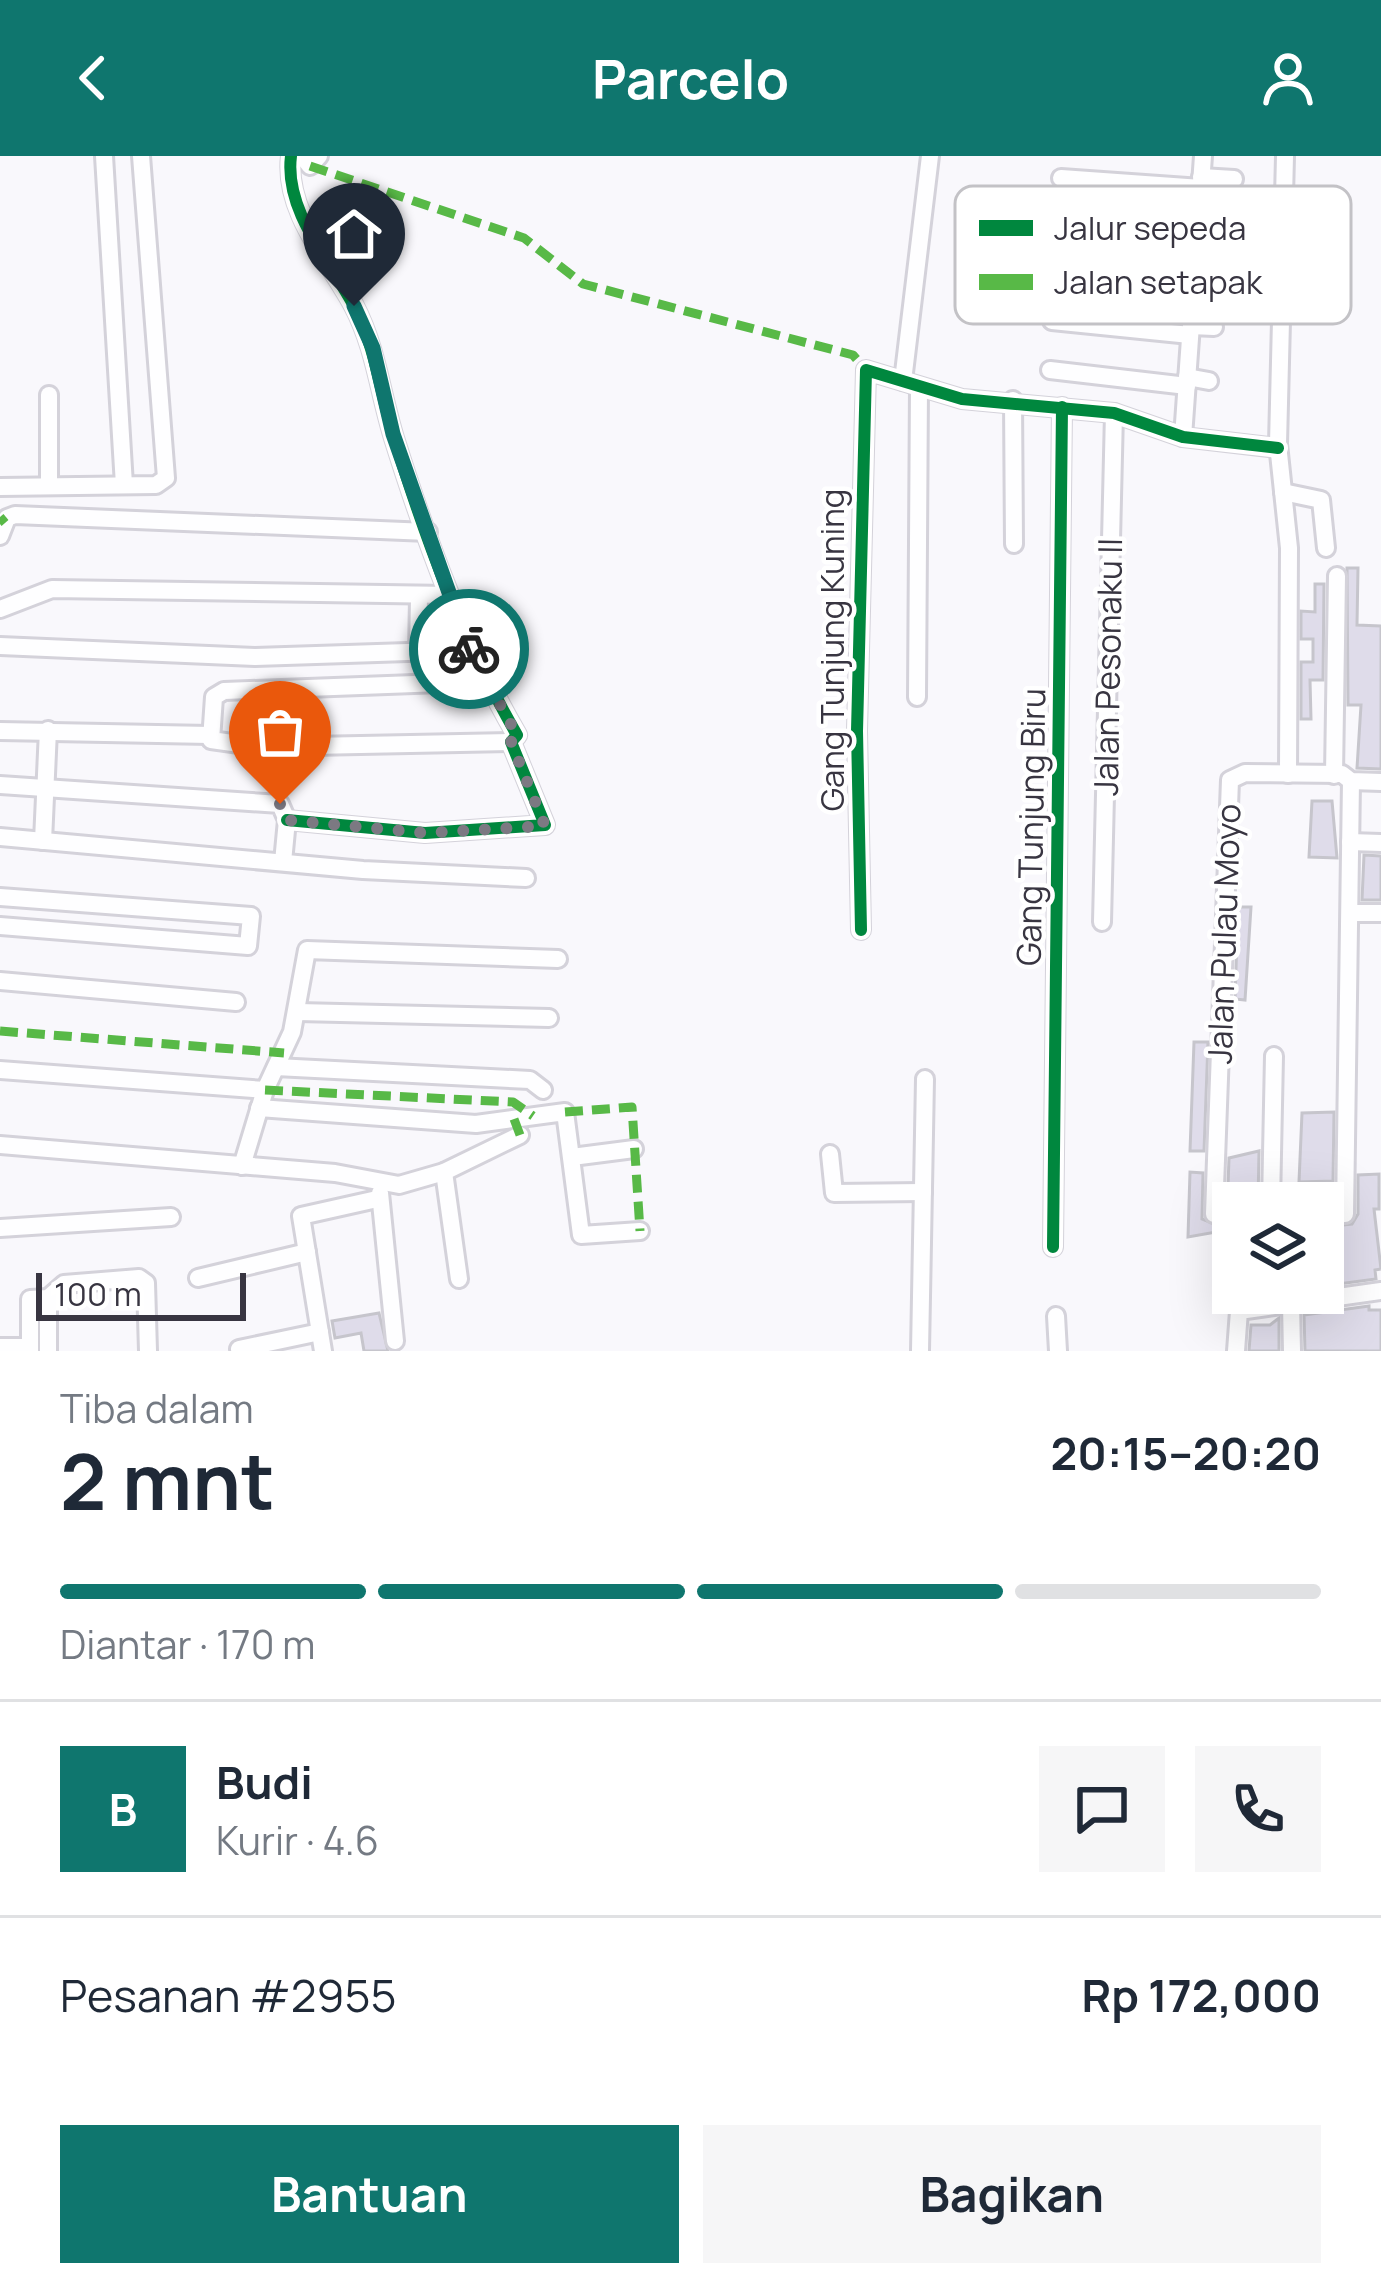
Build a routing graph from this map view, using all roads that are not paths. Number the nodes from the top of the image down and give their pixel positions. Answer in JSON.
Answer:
{"nodes":[{"id":1,"x":104,"y":156,"type":"edge"},
{"id":2,"x":141,"y":156,"type":"edge"},
{"id":3,"x":291,"y":156,"type":"edge"},
{"id":4,"x":302,"y":156,"type":"edge"},
{"id":5,"x":319,"y":156,"type":"edge"},
{"id":6,"x":930,"y":156,"type":"edge"},
{"id":7,"x":1203,"y":156,"type":"edge"},
{"id":8,"x":1285,"y":156,"type":"edge"},
{"id":9,"x":1061,"y":178,"type":"dead end"},
{"id":10,"x":1234,"y":179,"type":"dead end"},
{"id":11,"x":1201,"y":183,"type":"junction"},
{"id":12,"x":1201,"y":186,"type":"edge"},
{"id":13,"x":1284,"y":186,"type":"edge"},
{"id":14,"x":1098,"y":324,"type":"edge"},
{"id":15,"x":1191,"y":324,"type":"edge"},
{"id":16,"x":1281,"y":324,"type":"edge"},
{"id":17,"x":1214,"y":327,"type":"dead end"},
{"id":18,"x":1191,"y":330,"type":"junction"},
{"id":19,"x":1050,"y":370,"type":"dead end"},
{"id":20,"x":1209,"y":381,"type":"dead end"},
{"id":21,"x":1187,"y":382,"type":"junction"},
{"id":22,"x":911,"y":384,"type":"junction"},
{"id":23,"x":50,"y":395,"type":"dead end"},
{"id":24,"x":1013,"y":400,"type":"junction"},
{"id":25,"x":1062,"y":407,"type":"junction"},
{"id":26,"x":1114,"y":412,"type":"junction"},
{"id":27,"x":1183,"y":437,"type":"junction"},
{"id":28,"x":1278,"y":448,"type":"junction"},
{"id":29,"x":49,"y":485,"type":"junction"},
{"id":30,"x":124,"y":485,"type":"junction"},
{"id":31,"x":0,"y":487,"type":"edge"},
{"id":32,"x":1283,"y":491,"type":"junction"},
{"id":33,"x":2,"y":526,"type":"edge"},
{"id":34,"x":428,"y":532,"type":"junction"},
{"id":35,"x":1014,"y":544,"type":"dead end"},
{"id":36,"x":1326,"y":548,"type":"dead end"},
{"id":37,"x":1337,"y":576,"type":"dead end"},
{"id":38,"x":449,"y":595,"type":"junction"},
{"id":39,"x":419,"y":598,"type":"junction"},
{"id":40,"x":0,"y":609,"type":"edge"},
{"id":41,"x":0,"y":646,"type":"edge"},
{"id":42,"x":470,"y":650,"type":"junction"},
{"id":43,"x":418,"y":652,"type":"junction"},
{"id":44,"x":441,"y":683,"type":"dead end"},
{"id":45,"x":917,"y":697,"type":"dead end"},
{"id":46,"x":48,"y":730,"type":"junction"},
{"id":47,"x":0,"y":731,"type":"edge"},
{"id":48,"x":210,"y":735,"type":"junction"},
{"id":49,"x":511,"y":742,"type":"junction"},
{"id":50,"x":1288,"y":774,"type":"junction"},
{"id":51,"x":1342,"y":778,"type":"junction"},
{"id":52,"x":1381,"y":782,"type":"edge"},
{"id":53,"x":0,"y":785,"type":"edge"},
{"id":54,"x":46,"y":788,"type":"junction"},
{"id":55,"x":287,"y":820,"type":"junction"},
{"id":56,"x":0,"y":837,"type":"edge"},
{"id":57,"x":43,"y":841,"type":"junction"},
{"id":58,"x":1350,"y":842,"type":"junction"},
{"id":59,"x":1381,"y":843,"type":"edge"},
{"id":60,"x":283,"y":862,"type":"junction"},
{"id":61,"x":526,"y":878,"type":"dead end"},
{"id":62,"x":0,"y":897,"type":"edge"},
{"id":63,"x":1351,"y":913,"type":"junction"},
{"id":64,"x":1381,"y":913,"type":"edge"},
{"id":65,"x":1102,"y":922,"type":"dead end"},
{"id":66,"x":0,"y":926,"type":"edge"},
{"id":67,"x":861,"y":930,"type":"dead end"},
{"id":68,"x":558,"y":959,"type":"dead end"},
{"id":69,"x":0,"y":981,"type":"edge"},
{"id":70,"x":236,"y":1002,"type":"dead end"},
{"id":71,"x":298,"y":1012,"type":"junction"},
{"id":72,"x":549,"y":1018,"type":"dead end"},
{"id":73,"x":1274,"y":1055,"type":"dead end"},
{"id":74,"x":276,"y":1067,"type":"junction"},
{"id":75,"x":0,"y":1070,"type":"edge"},
{"id":76,"x":925,"y":1079,"type":"dead end"},
{"id":77,"x":265,"y":1090,"type":"junction"},
{"id":78,"x":543,"y":1090,"type":"dead end"},
{"id":79,"x":259,"y":1108,"type":"junction"},
{"id":80,"x":520,"y":1135,"type":"dead end"},
{"id":81,"x":0,"y":1145,"type":"edge"},
{"id":82,"x":634,"y":1149,"type":"dead end"},
{"id":83,"x":830,"y":1154,"type":"dead end"},
{"id":84,"x":572,"y":1157,"type":"junction"},
{"id":85,"x":242,"y":1166,"type":"junction"},
{"id":86,"x":444,"y":1172,"type":"junction"},
{"id":87,"x":386,"y":1182,"type":"junction"},
{"id":88,"x":1215,"y":1182,"type":"edge"},
{"id":89,"x":1271,"y":1182,"type":"edge"},
{"id":90,"x":923,"y":1192,"type":"junction"},
{"id":91,"x":376,"y":1199,"type":"junction"},
{"id":92,"x":1344,"y":1214,"type":"edge"},
{"id":93,"x":171,"y":1216,"type":"dead end"},
{"id":94,"x":0,"y":1228,"type":"edge"},
{"id":95,"x":640,"y":1231,"type":"dead end"},
{"id":96,"x":1053,"y":1247,"type":"dead end"},
{"id":97,"x":307,"y":1252,"type":"junction"},
{"id":98,"x":198,"y":1278,"type":"dead end"},
{"id":99,"x":459,"y":1279,"type":"dead end"},
{"id":100,"x":1381,"y":1292,"type":"edge"},
{"id":101,"x":1344,"y":1297,"type":"edge"},
{"id":102,"x":1238,"y":1314,"type":"edge"},
{"id":103,"x":1291,"y":1314,"type":"edge"},
{"id":104,"x":1056,"y":1316,"type":"dead end"},
{"id":105,"x":320,"y":1332,"type":"junction"},
{"id":106,"x":394,"y":1341,"type":"dead end"},
{"id":107,"x":0,"y":1347,"type":"edge"},
{"id":108,"x":239,"y":1349,"type":"edge"},
{"id":109,"x":36,"y":1350,"type":"edge"},
{"id":110,"x":148,"y":1351,"type":"edge"},
{"id":111,"x":323,"y":1351,"type":"edge"},
{"id":112,"x":920,"y":1351,"type":"edge"},
{"id":113,"x":1058,"y":1351,"type":"edge"},
{"id":114,"x":1237,"y":1351,"type":"edge"},
{"id":115,"x":1292,"y":1351,"type":"edge"}],
"edges":[{"from":1,"to":30,"type":"street"},
{"from":2,"to":30,"type":"street"},
{"from":3,"to":34,"type":"street"},
{"from":4,"to":5,"type":"street"},
{"from":6,"to":22,"type":"street"},
{"from":7,"to":11,"type":"street"},
{"from":8,"to":13,"type":"street"},
{"from":9,"to":11,"type":"street"},
{"from":10,"to":11,"type":"street"},
{"from":11,"to":12,"type":"street"},
{"from":14,"to":18,"type":"street"},
{"from":15,"to":18,"type":"street"},
{"from":16,"to":28,"type":"street"},
{"from":17,"to":18,"type":"street"},
{"from":18,"to":21,"type":"street"},
{"from":19,"to":21,"type":"street"},
{"from":20,"to":21,"type":"street"},
{"from":21,"to":27,"type":"street"},
{"from":22,"to":24,"type":"street"},
{"from":22,"to":45,"type":"street"},
{"from":22,"to":67,"type":"street","name":"Gang Tunjung Kuning"},
{"from":23,"to":29,"type":"street"},
{"from":24,"to":25,"type":"street"},
{"from":24,"to":35,"type":"street"},
{"from":25,"to":26,"type":"street"},
{"from":25,"to":96,"type":"street","name":"Gang Tunjung Biru"},
{"from":26,"to":27,"type":"street"},
{"from":26,"to":65,"type":"street","name":"Jalan Pesonaku II"},
{"from":27,"to":28,"type":"street"},
{"from":28,"to":32,"type":"street"},
{"from":29,"to":30,"type":"street"},
{"from":29,"to":31,"type":"street"},
{"from":32,"to":36,"type":"street"},
{"from":32,"to":50,"type":"street"},
{"from":33,"to":34,"type":"street"},
{"from":34,"to":38,"type":"street"},
{"from":37,"to":51,"type":"street"},
{"from":38,"to":39,"type":"street"},
{"from":38,"to":42,"type":"street"},
{"from":39,"to":40,"type":"street"},
{"from":39,"to":43,"type":"street"},
{"from":41,"to":43,"type":"street"},
{"from":42,"to":43,"type":"street"},
{"from":42,"to":49,"type":"street"},
{"from":44,"to":48,"type":"street"},
{"from":46,"to":47,"type":"street"},
{"from":46,"to":48,"type":"street"},
{"from":46,"to":54,"type":"street"},
{"from":48,"to":49,"type":"street"},
{"from":49,"to":55,"type":"street"},
{"from":50,"to":51,"type":"street","name":"Jalan Pulau Moyo"},
{"from":50,"to":88,"type":"street","name":"Jalan Pulau Moyo"},
{"from":51,"to":52,"type":"street","name":"Jalan Pulau Moyo"},
{"from":51,"to":58,"type":"street"},
{"from":53,"to":54,"type":"street"},
{"from":54,"to":55,"type":"street"},
{"from":54,"to":57,"type":"street"},
{"from":55,"to":60,"type":"street"},
{"from":56,"to":57,"type":"street"},
{"from":57,"to":60,"type":"street"},
{"from":58,"to":59,"type":"street"},
{"from":58,"to":63,"type":"street"},
{"from":60,"to":61,"type":"street"},
{"from":62,"to":66,"type":"street"},
{"from":63,"to":64,"type":"street"},
{"from":63,"to":92,"type":"street"},
{"from":68,"to":71,"type":"street"},
{"from":69,"to":70,"type":"street"},
{"from":71,"to":72,"type":"street"},
{"from":71,"to":74,"type":"street"},
{"from":73,"to":89,"type":"street"},
{"from":74,"to":77,"type":"street"},
{"from":74,"to":78,"type":"street"},
{"from":75,"to":77,"type":"street"},
{"from":76,"to":90,"type":"street"},
{"from":77,"to":79,"type":"street"},
{"from":79,"to":84,"type":"street"},
{"from":79,"to":85,"type":"street"},
{"from":80,"to":86,"type":"street"},
{"from":81,"to":85,"type":"street"},
{"from":82,"to":84,"type":"street"},
{"from":83,"to":90,"type":"street"},
{"from":84,"to":95,"type":"street"},
{"from":85,"to":87,"type":"street"},
{"from":86,"to":87,"type":"street"},
{"from":86,"to":99,"type":"street"},
{"from":87,"to":91,"type":"street"},
{"from":90,"to":112,"type":"street"},
{"from":91,"to":97,"type":"street"},
{"from":91,"to":106,"type":"street"},
{"from":93,"to":94,"type":"street"},
{"from":97,"to":98,"type":"street"},
{"from":97,"to":105,"type":"street"},
{"from":100,"to":101,"type":"street"},
{"from":102,"to":114,"type":"street"},
{"from":103,"to":115,"type":"street"},
{"from":104,"to":113,"type":"street"},
{"from":105,"to":108,"type":"street"},
{"from":105,"to":111,"type":"street"},
{"from":107,"to":109,"type":"street"},
{"from":109,"to":110,"type":"street"}]}
